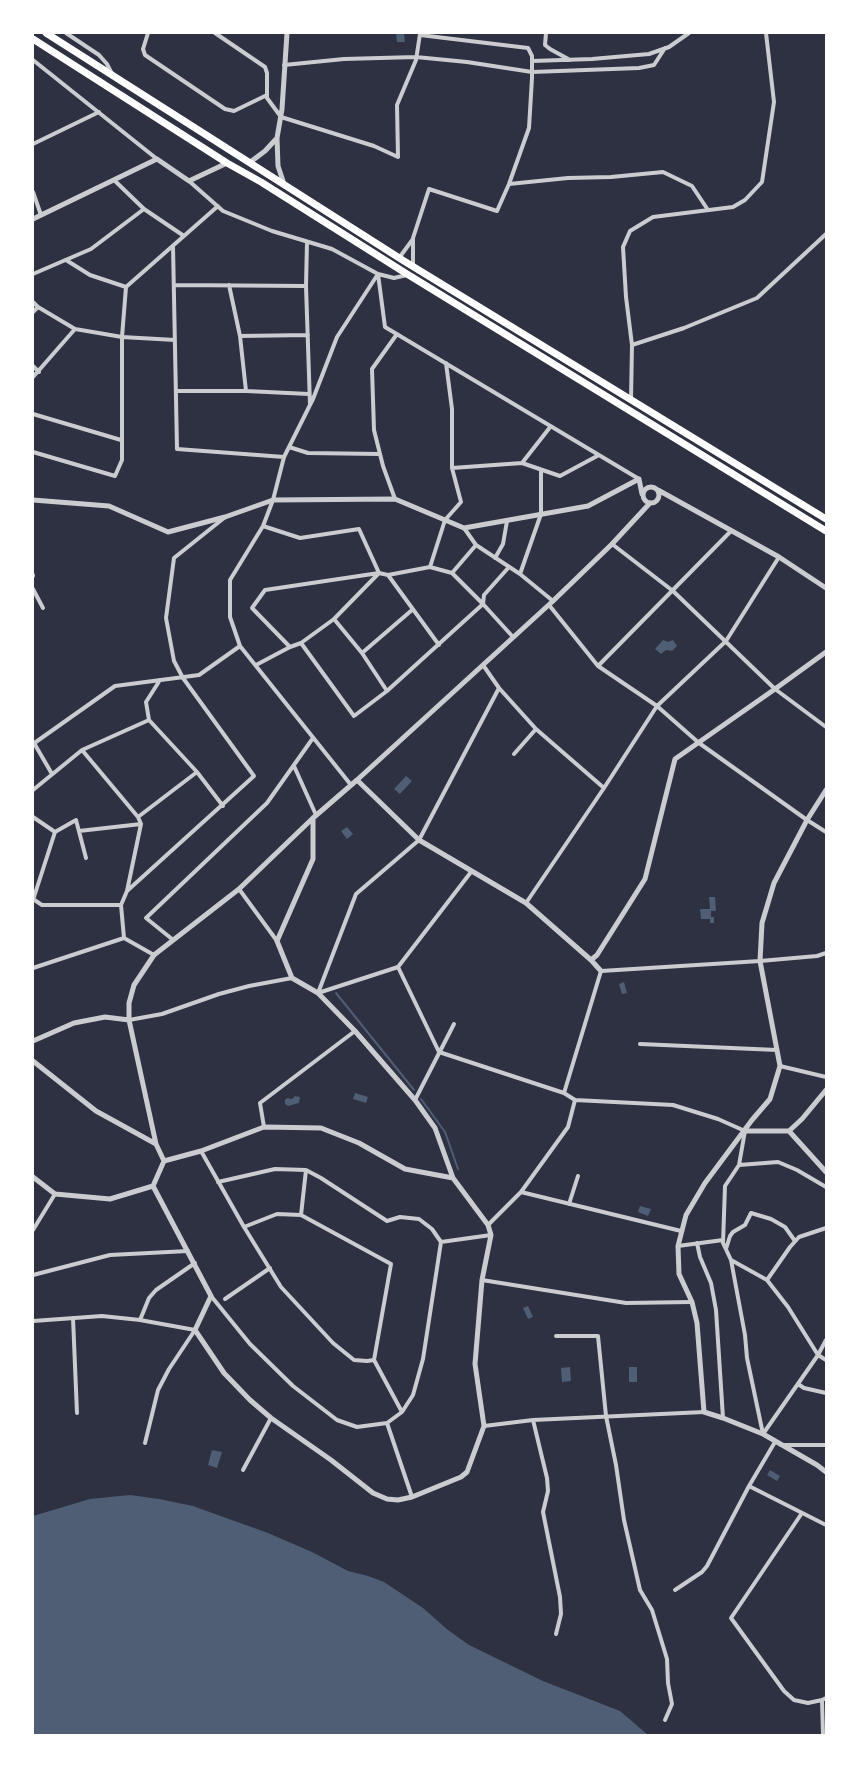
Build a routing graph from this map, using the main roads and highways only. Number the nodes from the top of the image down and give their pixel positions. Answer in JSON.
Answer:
{"nodes":[{"id":1,"x":46,"y":33,"type":"edge"},
{"id":2,"x":33,"y":39,"type":"edge"},
{"id":3,"x":826,"y":519,"type":"edge"},
{"id":4,"x":826,"y":531,"type":"edge"}],
"edges":[{"from":1,"to":3,"type":"highway"},
{"from":2,"to":4,"type":"highway"}]}
